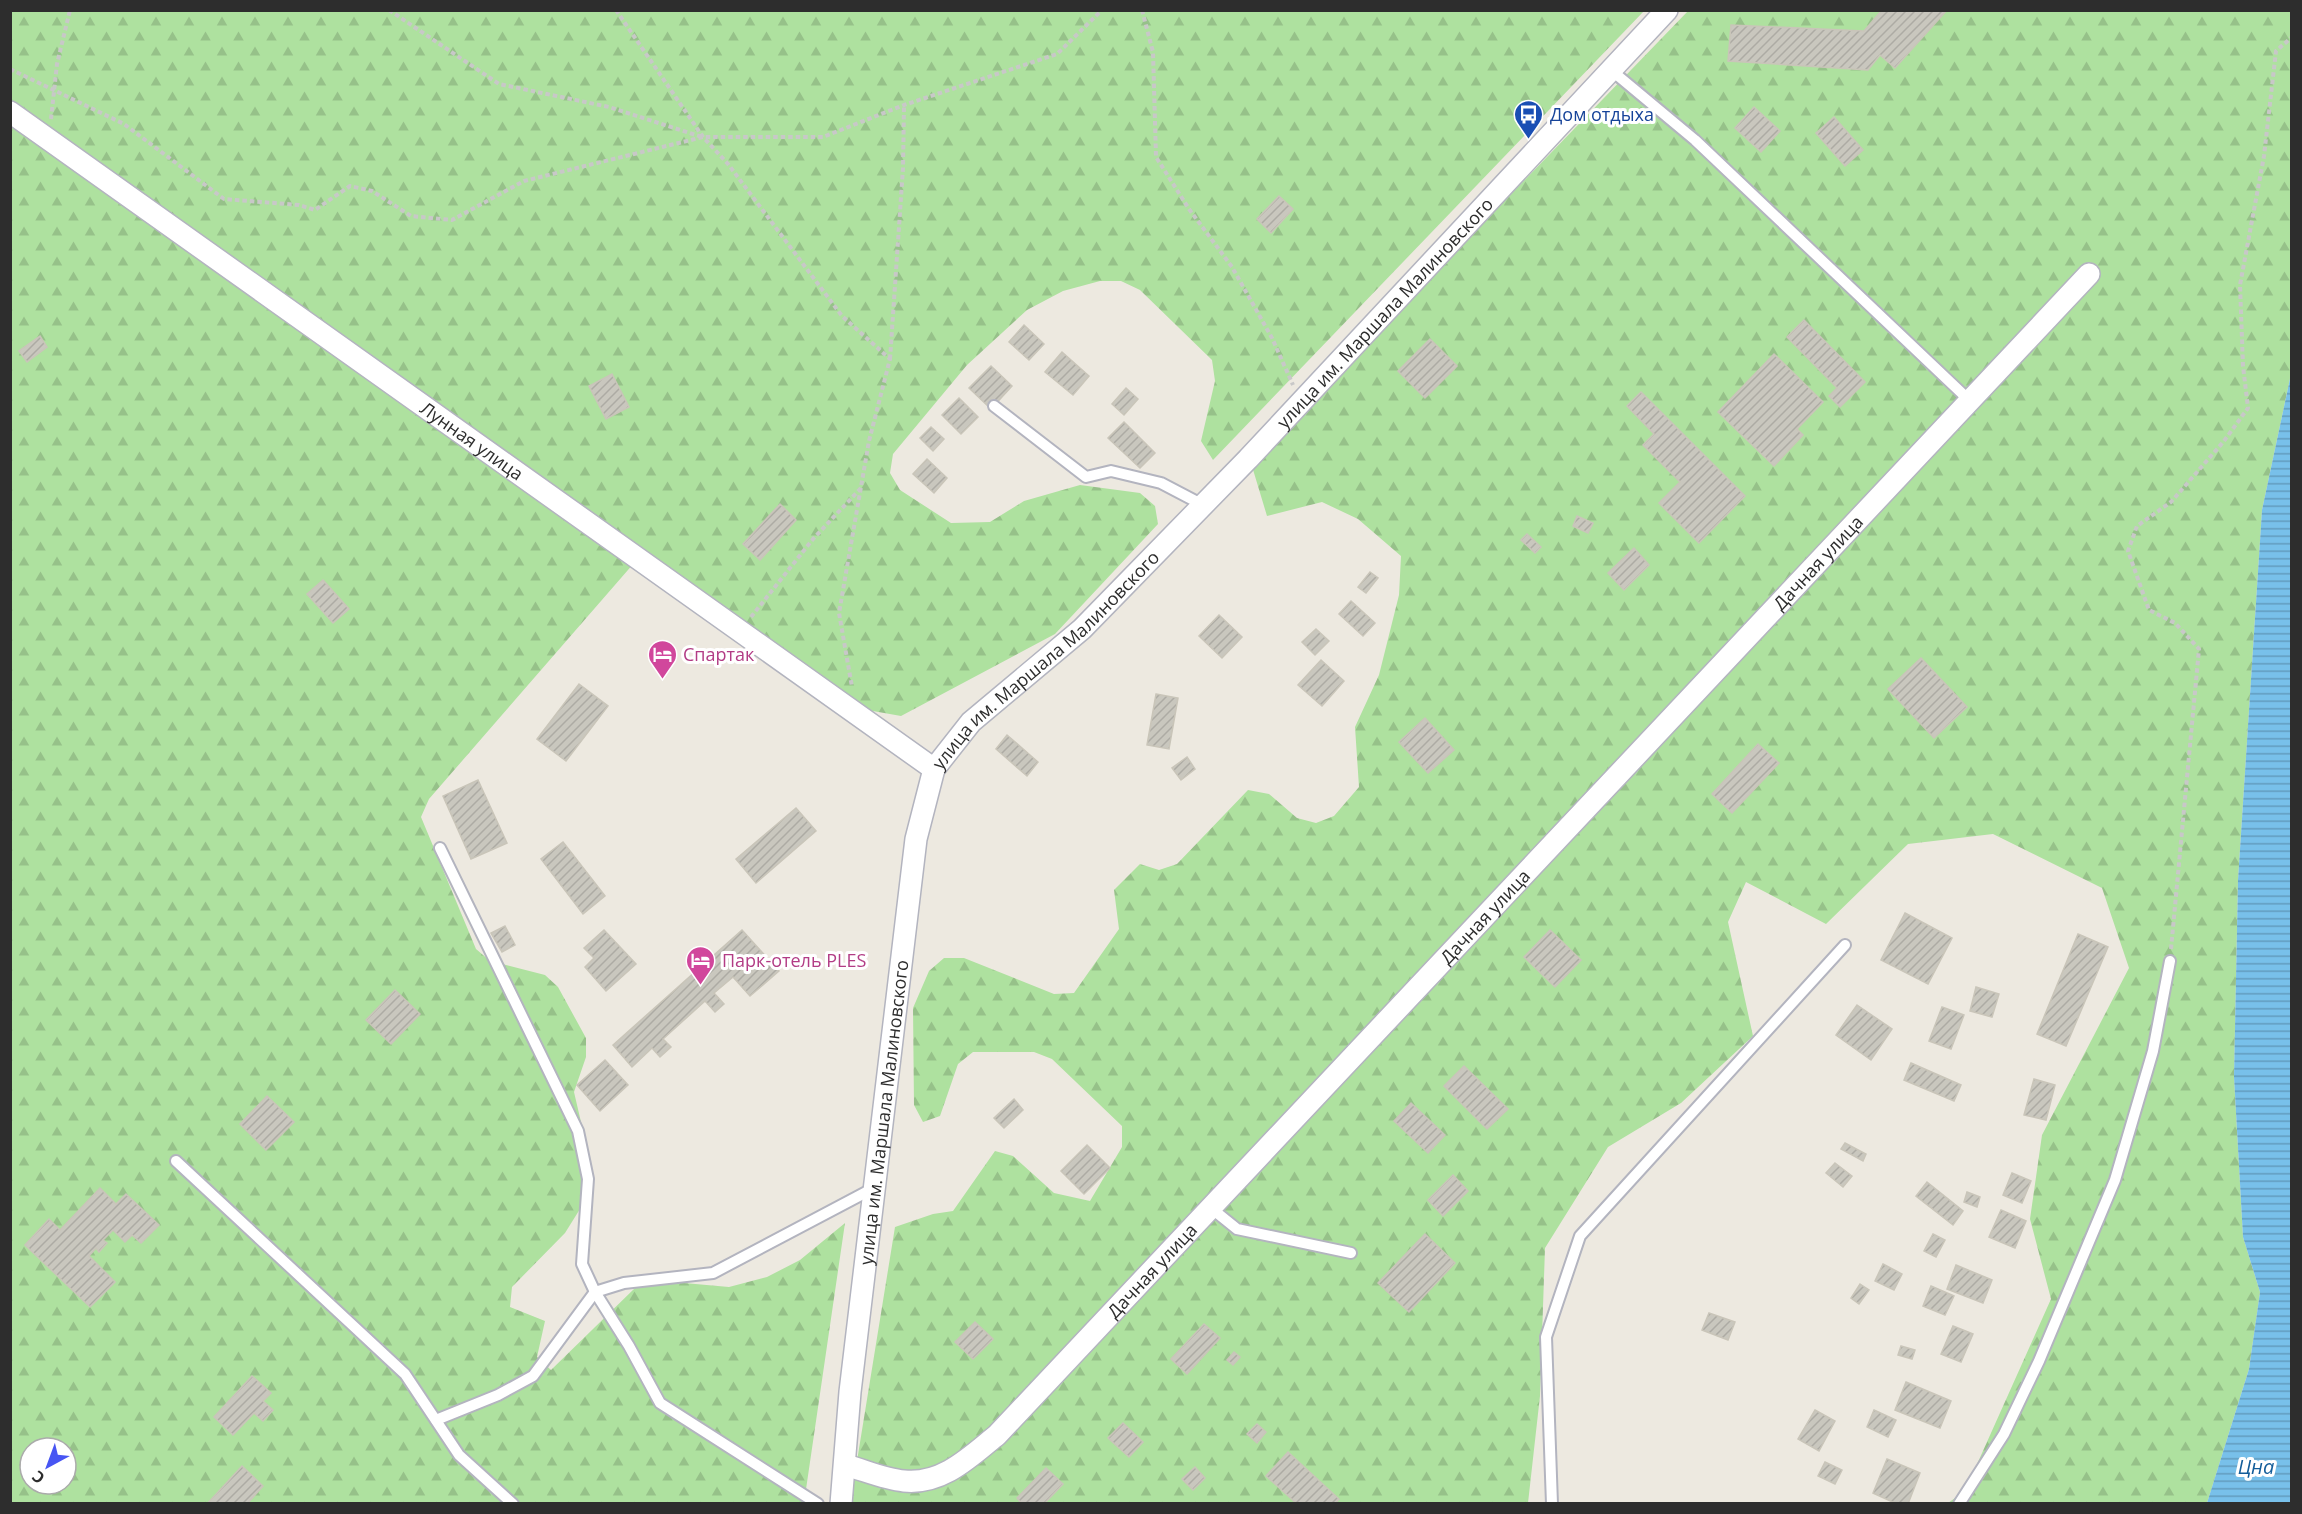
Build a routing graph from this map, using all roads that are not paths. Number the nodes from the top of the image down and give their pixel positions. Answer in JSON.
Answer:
{"nodes":[{"id":1,"x":1667,"y":10,"type":"edge"},
{"id":2,"x":1611,"y":70,"type":"junction"},
{"id":3,"x":10,"y":112,"type":"edge"},
{"id":4,"x":2089,"y":274,"type":"dead end"},
{"id":5,"x":1970,"y":400,"type":"junction"},
{"id":6,"x":993,"y":406,"type":"dead end"},
{"id":7,"x":1203,"y":506,"type":"junction"},
{"id":8,"x":934,"y":769,"type":"junction"},
{"id":9,"x":440,"y":848,"type":"dead end"},
{"id":10,"x":1845,"y":945,"type":"dead end"},
{"id":11,"x":2170,"y":962,"type":"road end"},
{"id":12,"x":176,"y":1161,"type":"dead end"},
{"id":13,"x":875,"y":1188,"type":"junction"},
{"id":14,"x":1211,"y":1208,"type":"junction"},
{"id":15,"x":1351,"y":1253,"type":"dead end"},
{"id":16,"x":595,"y":1292,"type":"junction"},
{"id":17,"x":436,"y":1420,"type":"junction"},
{"id":18,"x":845,"y":1465,"type":"junction"},
{"id":19,"x":513,"y":1503,"type":"edge"},
{"id":20,"x":818,"y":1503,"type":"edge"},
{"id":21,"x":842,"y":1503,"type":"edge"},
{"id":22,"x":1552,"y":1503,"type":"edge"},
{"id":23,"x":1959,"y":1503,"type":"edge"}],
"edges":[{"from":1,"to":2,"type":"street","name":"улица им. Маршала Малиновского"},
{"from":2,"to":5,"type":"lane"},
{"from":2,"to":7,"type":"street","name":"улица им. Маршала Малиновского"},
{"from":3,"to":8,"type":"street","name":"Лунная улица"},
{"from":4,"to":5,"type":"street","name":"Дачная улица"},
{"from":5,"to":14,"type":"street","name":"Дачная улица"},
{"from":6,"to":7,"type":"lane"},
{"from":7,"to":8,"type":"street","name":"улица им. Маршала Малиновского"},
{"from":8,"to":13,"type":"street","name":"улица им. Маршала Малиновского"},
{"from":9,"to":16,"type":"lane"},
{"from":10,"to":22,"type":"lane"},
{"from":11,"to":23,"type":"lane"},
{"from":12,"to":17,"type":"lane"},
{"from":13,"to":16,"type":"lane"},
{"from":13,"to":18,"type":"street","name":"улица им. Маршала Малиновского"},
{"from":14,"to":15,"type":"lane"},
{"from":14,"to":18,"type":"street","name":"Дачная улица"},
{"from":16,"to":17,"type":"lane"},
{"from":16,"to":20,"type":"lane"},
{"from":17,"to":19,"type":"lane"},
{"from":18,"to":21,"type":"street","name":"улица им. Маршала Малиновского"}]}
